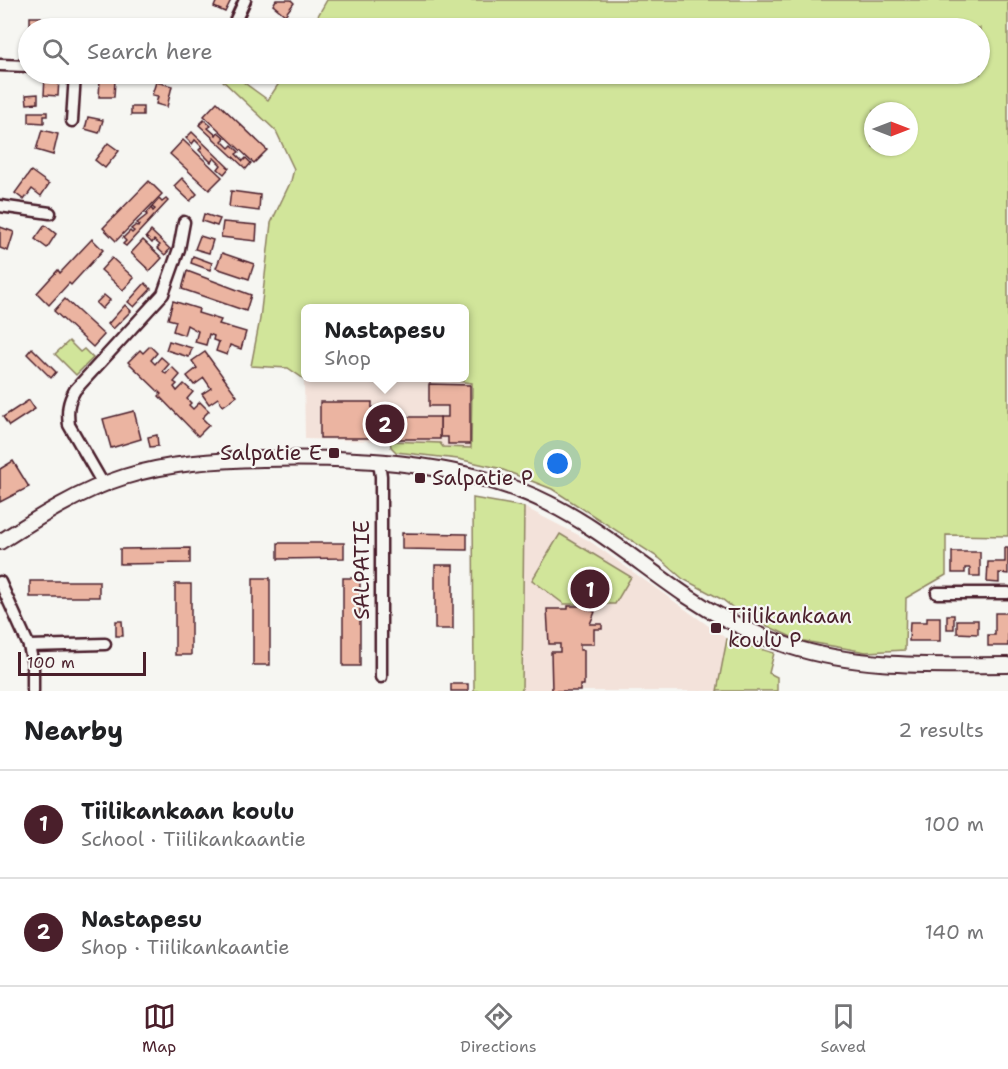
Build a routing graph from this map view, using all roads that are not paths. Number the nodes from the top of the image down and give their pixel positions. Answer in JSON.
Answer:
{"nodes":[{"id":1,"x":245,"y":0,"type":"edge"},
{"id":2,"x":237,"y":18,"type":"edge"},
{"id":3,"x":0,"y":66,"type":"edge"},
{"id":4,"x":18,"y":66,"type":"edge"},
{"id":5,"x":74,"y":84,"type":"edge"},
{"id":6,"x":72,"y":121,"type":"dead end"},
{"id":7,"x":0,"y":206,"type":"edge"},
{"id":8,"x":50,"y":213,"type":"dead end"},
{"id":9,"x":184,"y":222,"type":"dead end"},
{"id":10,"x":379,"y":463,"type":"junction"},
{"id":11,"x":103,"y":484,"type":"junction"},
{"id":12,"x":0,"y":542,"type":"edge"},
{"id":13,"x":0,"y":582,"type":"edge"},
{"id":14,"x":937,"y":593,"type":"dead end"},
{"id":15,"x":1008,"y":593,"type":"edge"},
{"id":16,"x":105,"y":644,"type":"dead end"},
{"id":17,"x":29,"y":646,"type":"junction"},
{"id":18,"x":1008,"y":665,"type":"edge"},
{"id":19,"x":381,"y":677,"type":"dead end"},
{"id":20,"x":33,"y":691,"type":"edge"}],
"edges":[{"from":1,"to":2,"type":"street"},
{"from":3,"to":4,"type":"street"},
{"from":5,"to":6,"type":"street"},
{"from":7,"to":8,"type":"street"},
{"from":9,"to":11,"type":"street"},
{"from":10,"to":11,"type":"street"},
{"from":10,"to":18,"type":"street"},
{"from":10,"to":19,"type":"street","name":"SALPATIE"},
{"from":11,"to":12,"type":"street"},
{"from":13,"to":17,"type":"street"},
{"from":14,"to":15,"type":"street"},
{"from":16,"to":17,"type":"street"},
{"from":17,"to":20,"type":"street"}]}
